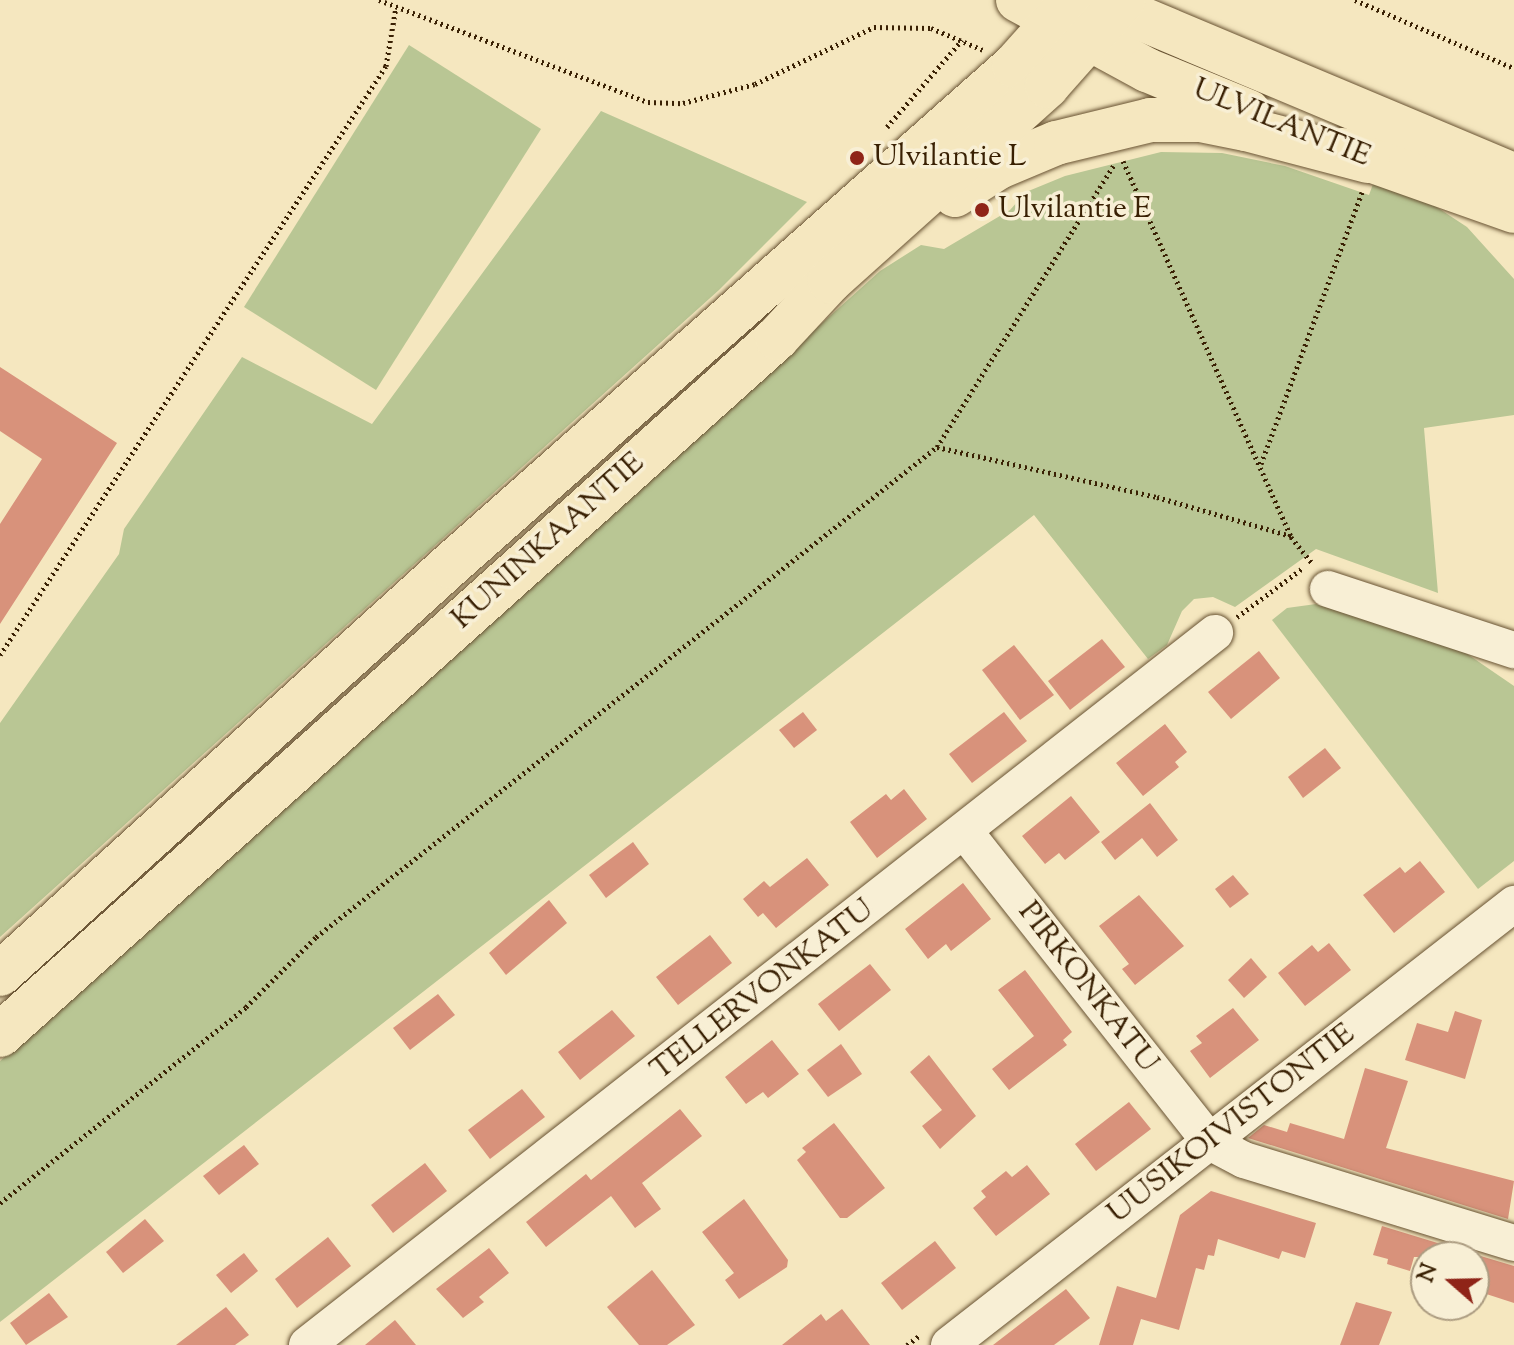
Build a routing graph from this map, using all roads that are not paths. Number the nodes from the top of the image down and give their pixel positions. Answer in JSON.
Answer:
{"nodes":[{"id":1,"x":1018,"y":0,"type":"edge"},
{"id":2,"x":1092,"y":12,"type":"edge"},
{"id":3,"x":1359,"y":172,"type":"junction"},
{"id":4,"x":1514,"y":175,"type":"edge"},
{"id":5,"x":1514,"y":211,"type":"edge"},
{"id":6,"x":777,"y":338,"type":"junction"},
{"id":7,"x":1321,"y":573,"type":"road end"},
{"id":8,"x":1215,"y":633,"type":"road end"},
{"id":9,"x":1514,"y":650,"type":"edge"},
{"id":10,"x":966,"y":833,"type":"junction"},
{"id":11,"x":1514,"y":904,"type":"edge"},
{"id":12,"x":0,"y":974,"type":"edge"},
{"id":13,"x":0,"y":1035,"type":"edge"},
{"id":14,"x":1210,"y":1142,"type":"junction"},
{"id":15,"x":1514,"y":1243,"type":"edge"},
{"id":16,"x":307,"y":1345,"type":"edge"},
{"id":17,"x":949,"y":1345,"type":"edge"}],
"edges":[{"from":1,"to":2,"type":"main road"},
{"from":2,"to":3,"type":"main road","name":"ULVILANTIE"},
{"from":2,"to":4,"type":"main road","name":"ULVILANTIE"},
{"from":2,"to":6,"type":"main road","name":"KUNINKAANTIE"},
{"from":2,"to":12,"type":"main road","name":"KUNINKAANTIE"},
{"from":3,"to":5,"type":"main road","name":"ULVILANTIE"},
{"from":3,"to":6,"type":"main road"},
{"from":6,"to":13,"type":"main road","name":"KUNINKAANTIE"},
{"from":7,"to":9,"type":"street"},
{"from":8,"to":10,"type":"street","name":"TELLERVONKATU"},
{"from":10,"to":14,"type":"street","name":"PIRKONKATU"},
{"from":10,"to":16,"type":"street","name":"TELLERVONKATU"},
{"from":11,"to":14,"type":"street","name":"UUSIKOIVISTONTIE"},
{"from":14,"to":15,"type":"street"},
{"from":14,"to":17,"type":"street","name":"UUSIKOIVISTONTIE"}]}
